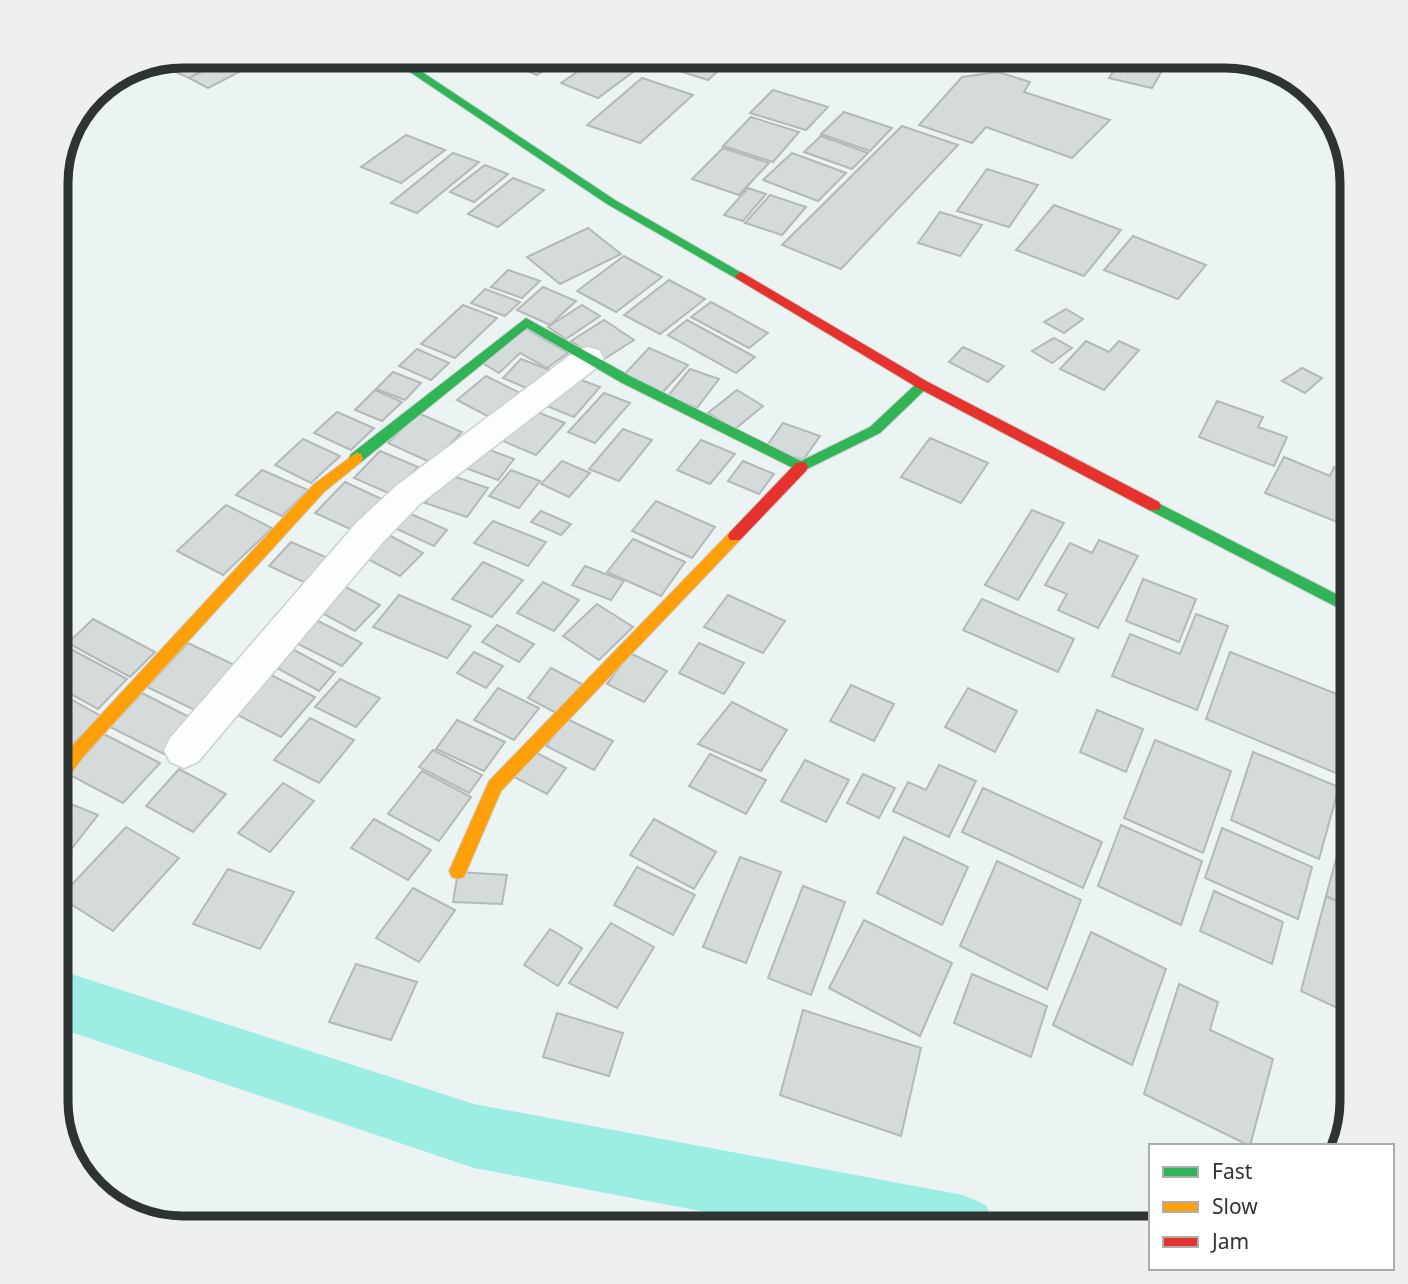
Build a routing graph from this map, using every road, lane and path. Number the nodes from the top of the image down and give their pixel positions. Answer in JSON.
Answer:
{"nodes":[{"id":1,"x":409,"y":68,"type":"edge"},
{"id":2,"x":589,"y":358,"type":"junction"},
{"id":3,"x":923,"y":385,"type":"junction"},
{"id":4,"x":802,"y":467,"type":"junction"},
{"id":5,"x":1340,"y":603,"type":"edge"},
{"id":6,"x":184,"y":750,"type":"dead end"},
{"id":7,"x":68,"y":765,"type":"edge"},
{"id":8,"x":458,"y":871,"type":"dead end"}],
"edges":[{"from":1,"to":3,"type":"street"},
{"from":2,"to":4,"type":"street"},
{"from":2,"to":6,"type":"street"},
{"from":2,"to":7,"type":"street"},
{"from":3,"to":4,"type":"street"},
{"from":3,"to":5,"type":"street"},
{"from":4,"to":8,"type":"street"}]}
